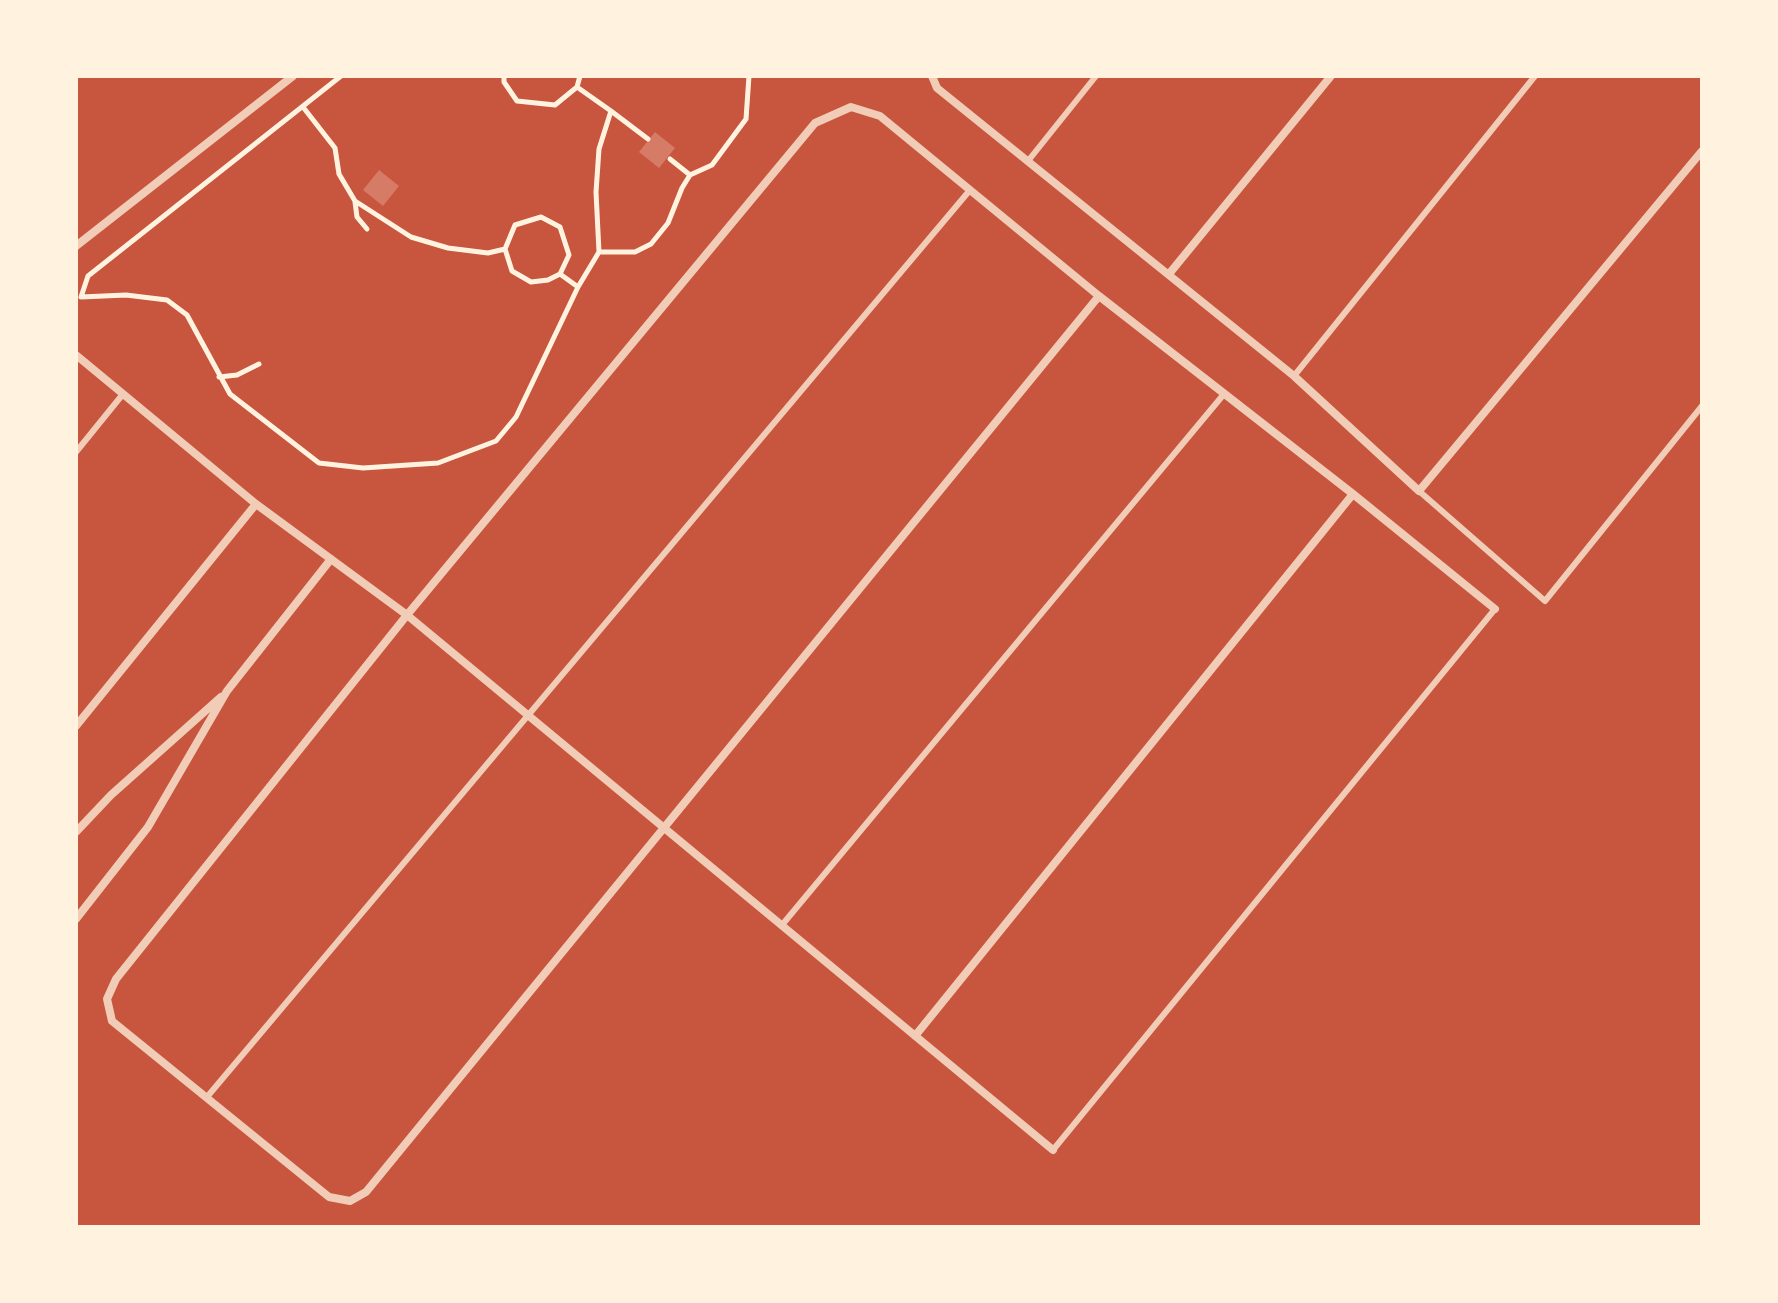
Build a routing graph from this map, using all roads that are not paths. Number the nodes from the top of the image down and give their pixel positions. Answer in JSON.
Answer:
{"nodes":[{"id":1,"x":293,"y":76,"type":"edge"},
{"id":2,"x":932,"y":76,"type":"edge"},
{"id":3,"x":1096,"y":76,"type":"edge"},
{"id":4,"x":1331,"y":76,"type":"edge"},
{"id":5,"x":1535,"y":76,"type":"edge"},
{"id":6,"x":1702,"y":151,"type":"edge"},
{"id":7,"x":1028,"y":161,"type":"junction"},
{"id":8,"x":970,"y":190,"type":"junction"},
{"id":9,"x":76,"y":246,"type":"edge"},
{"id":10,"x":1169,"y":274,"type":"junction"},
{"id":11,"x":1099,"y":296,"type":"junction"},
{"id":12,"x":76,"y":355,"type":"edge"},
{"id":13,"x":1294,"y":376,"type":"junction"},
{"id":14,"x":123,"y":394,"type":"junction"},
{"id":15,"x":1224,"y":394,"type":"junction"},
{"id":16,"x":1702,"y":406,"type":"edge"},
{"id":17,"x":76,"y":452,"type":"edge"},
{"id":18,"x":1419,"y":491,"type":"junction"},
{"id":19,"x":1353,"y":494,"type":"junction"},
{"id":20,"x":256,"y":504,"type":"junction"},
{"id":21,"x":331,"y":559,"type":"junction"},
{"id":22,"x":1495,"y":609,"type":"joint"},
{"id":23,"x":407,"y":615,"type":"junction"},
{"id":24,"x":227,"y":691,"type":"junction"},
{"id":25,"x":528,"y":715,"type":"junction"},
{"id":26,"x":76,"y":726,"type":"edge"},
{"id":27,"x":665,"y":828,"type":"junction"},
{"id":28,"x":76,"y":832,"type":"edge"},
{"id":29,"x":76,"y":919,"type":"edge"},
{"id":30,"x":782,"y":925,"type":"junction"},
{"id":31,"x":915,"y":1036,"type":"junction"},
{"id":32,"x":207,"y":1097,"type":"junction"},
{"id":33,"x":1053,"y":1150,"type":"joint"}],
"edges":[{"from":1,"to":9,"type":"street"},
{"from":2,"to":7,"type":"street"},
{"from":3,"to":7,"type":"lane"},
{"from":4,"to":10,"type":"street"},
{"from":5,"to":13,"type":"lane"},
{"from":6,"to":18,"type":"street"},
{"from":7,"to":10,"type":"street"},
{"from":8,"to":11,"type":"street"},
{"from":8,"to":23,"type":"street"},
{"from":8,"to":25,"type":"lane"},
{"from":10,"to":13,"type":"street"},
{"from":11,"to":15,"type":"street"},
{"from":11,"to":27,"type":"street"},
{"from":12,"to":14,"type":"street"},
{"from":13,"to":18,"type":"street"},
{"from":14,"to":17,"type":"lane"},
{"from":14,"to":20,"type":"street"},
{"from":15,"to":19,"type":"street"},
{"from":15,"to":30,"type":"lane"},
{"from":16,"to":18,"type":"lane"},
{"from":19,"to":22,"type":"street"},
{"from":19,"to":31,"type":"street"},
{"from":20,"to":21,"type":"street"},
{"from":20,"to":26,"type":"street"},
{"from":21,"to":23,"type":"street"},
{"from":21,"to":24,"type":"street"},
{"from":22,"to":33,"type":"lane"},
{"from":23,"to":25,"type":"street"},
{"from":23,"to":32,"type":"street"},
{"from":24,"to":28,"type":"street"},
{"from":24,"to":29,"type":"street"},
{"from":25,"to":27,"type":"street"},
{"from":25,"to":32,"type":"lane"},
{"from":27,"to":30,"type":"street"},
{"from":27,"to":32,"type":"street"},
{"from":30,"to":31,"type":"street"},
{"from":31,"to":33,"type":"street"}]}
